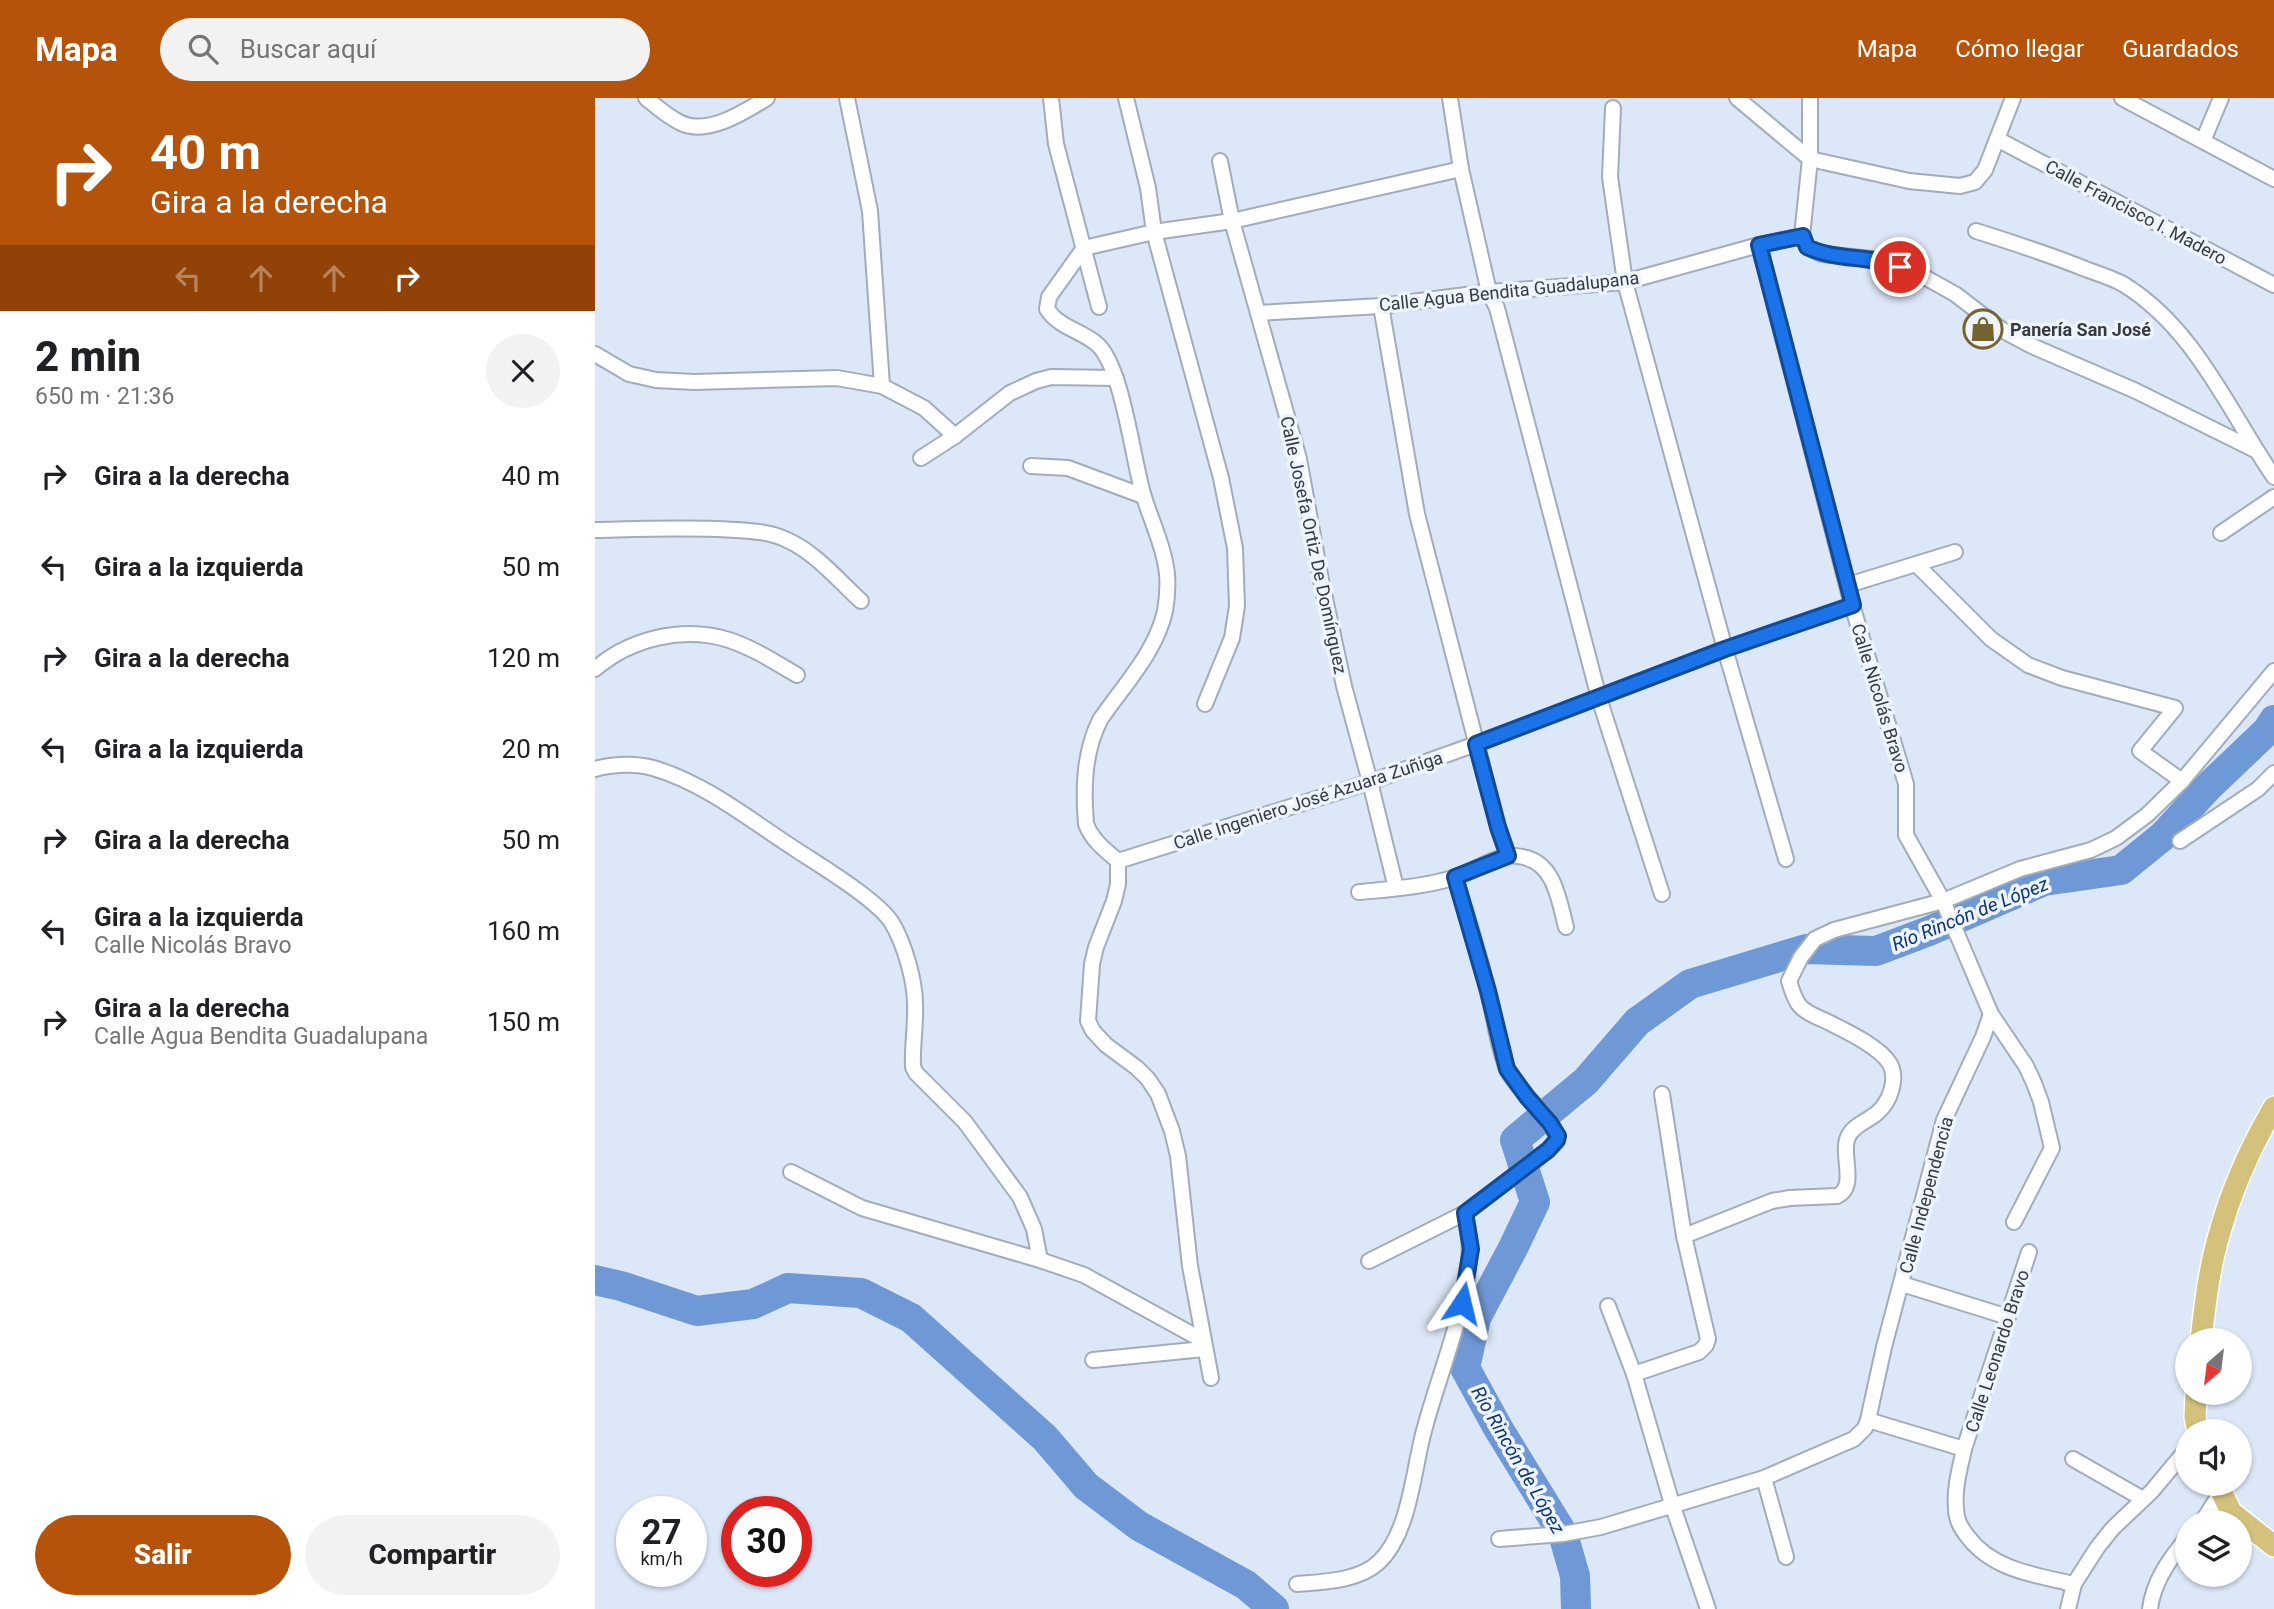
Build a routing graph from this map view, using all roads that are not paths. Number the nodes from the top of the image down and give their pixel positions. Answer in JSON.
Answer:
{"nodes":[{"id":1,"x":646,"y":98,"type":"edge"},
{"id":2,"x":767,"y":98,"type":"edge"},
{"id":3,"x":847,"y":98,"type":"edge"},
{"id":4,"x":1051,"y":98,"type":"edge"},
{"id":5,"x":1126,"y":98,"type":"edge"},
{"id":6,"x":1450,"y":98,"type":"edge"},
{"id":7,"x":1737,"y":98,"type":"edge"},
{"id":8,"x":1810,"y":98,"type":"edge"},
{"id":9,"x":2013,"y":98,"type":"edge"},
{"id":10,"x":2122,"y":98,"type":"edge"},
{"id":11,"x":2221,"y":98,"type":"edge"},
{"id":12,"x":1612,"y":108,"type":"dead end"},
{"id":13,"x":1997,"y":139,"type":"junction"},
{"id":14,"x":2203,"y":141,"type":"junction"},
{"id":15,"x":1809,"y":159,"type":"junction"},
{"id":16,"x":1220,"y":161,"type":"dead end"},
{"id":17,"x":1461,"y":169,"type":"junction"},
{"id":18,"x":2274,"y":179,"type":"edge"},
{"id":19,"x":1232,"y":221,"type":"junction"},
{"id":20,"x":1976,"y":231,"type":"dead end"},
{"id":21,"x":1154,"y":232,"type":"junction"},
{"id":22,"x":1803,"y":236,"type":"junction"},
{"id":23,"x":1759,"y":245,"type":"junction"},
{"id":24,"x":1084,"y":248,"type":"junction"},
{"id":25,"x":1625,"y":282,"type":"junction"},
{"id":26,"x":2274,"y":285,"type":"edge"},
{"id":27,"x":1489,"y":292,"type":"junction"},
{"id":28,"x":1381,"y":306,"type":"junction"},
{"id":29,"x":1099,"y":307,"type":"dead end"},
{"id":30,"x":1258,"y":313,"type":"junction"},
{"id":31,"x":595,"y":354,"type":"edge"},
{"id":32,"x":1117,"y":378,"type":"junction"},
{"id":33,"x":882,"y":386,"type":"junction"},
{"id":34,"x":954,"y":436,"type":"junction"},
{"id":35,"x":2257,"y":452,"type":"junction"},
{"id":36,"x":921,"y":458,"type":"dead end"},
{"id":37,"x":1031,"y":466,"type":"dead end"},
{"id":38,"x":2274,"y":477,"type":"edge"},
{"id":39,"x":1143,"y":496,"type":"junction"},
{"id":40,"x":2274,"y":496,"type":"edge"},
{"id":41,"x":595,"y":530,"type":"edge"},
{"id":42,"x":2221,"y":533,"type":"dead end"},
{"id":43,"x":1955,"y":552,"type":"dead end"},
{"id":44,"x":1916,"y":564,"type":"junction"},
{"id":45,"x":1848,"y":585,"type":"junction"},
{"id":46,"x":861,"y":601,"type":"dead end"},
{"id":47,"x":1853,"y":605,"type":"junction"},
{"id":48,"x":1725,"y":649,"type":"junction"},
{"id":49,"x":595,"y":670,"type":"edge"},
{"id":50,"x":2274,"y":671,"type":"edge"},
{"id":51,"x":797,"y":675,"type":"dead end"},
{"id":52,"x":1598,"y":698,"type":"junction"},
{"id":53,"x":1205,"y":704,"type":"dead end"},
{"id":54,"x":1476,"y":744,"type":"junction"},
{"id":55,"x":595,"y":769,"type":"edge"},
{"id":56,"x":2274,"y":774,"type":"edge"},
{"id":57,"x":2182,"y":781,"type":"junction"},
{"id":58,"x":1370,"y":782,"type":"junction"},
{"id":59,"x":2181,"y":841,"type":"dead end"},
{"id":60,"x":1508,"y":856,"type":"junction"},
{"id":61,"x":1786,"y":859,"type":"dead end"},
{"id":62,"x":1118,"y":861,"type":"junction"},
{"id":63,"x":1455,"y":877,"type":"junction"},
{"id":64,"x":1395,"y":888,"type":"junction"},
{"id":65,"x":1359,"y":892,"type":"dead end"},
{"id":66,"x":1662,"y":894,"type":"dead end"},
{"id":67,"x":1943,"y":901,"type":"junction"},
{"id":68,"x":1566,"y":927,"type":"dead end"},
{"id":69,"x":1991,"y":1014,"type":"junction"},
{"id":70,"x":1662,"y":1094,"type":"dead end"},
{"id":71,"x":2274,"y":1107,"type":"edge"},
{"id":72,"x":791,"y":1172,"type":"dead end"},
{"id":73,"x":1465,"y":1213,"type":"junction"},
{"id":74,"x":2014,"y":1222,"type":"dead end"},
{"id":75,"x":1684,"y":1236,"type":"junction"},
{"id":76,"x":2029,"y":1252,"type":"dead end"},
{"id":77,"x":1040,"y":1259,"type":"junction"},
{"id":78,"x":1369,"y":1261,"type":"dead end"},
{"id":79,"x":1902,"y":1284,"type":"junction"},
{"id":80,"x":1608,"y":1306,"type":"dead end"},
{"id":81,"x":2008,"y":1317,"type":"junction"},
{"id":82,"x":2202,"y":1328,"type":"edge"},
{"id":83,"x":1204,"y":1345,"type":"junction"},
{"id":84,"x":1093,"y":1360,"type":"dead end"},
{"id":85,"x":1634,"y":1374,"type":"junction"},
{"id":86,"x":1211,"y":1378,"type":"dead end"},
{"id":87,"x":1868,"y":1420,"type":"junction"},
{"id":88,"x":1965,"y":1449,"type":"junction"},
{"id":89,"x":2073,"y":1459,"type":"dead end"},
{"id":90,"x":2175,"y":1463,"type":"edge"},
{"id":91,"x":1764,"y":1478,"type":"junction"},
{"id":92,"x":2224,"y":1496,"type":"edge"},
{"id":93,"x":2143,"y":1499,"type":"junction"},
{"id":94,"x":1672,"y":1504,"type":"junction"},
{"id":95,"x":1499,"y":1539,"type":"dead end"},
{"id":96,"x":2274,"y":1546,"type":"edge"},
{"id":97,"x":2175,"y":1554,"type":"edge"},
{"id":98,"x":1786,"y":1557,"type":"dead end"},
{"id":99,"x":1297,"y":1584,"type":"dead end"},
{"id":100,"x":2074,"y":1584,"type":"junction"},
{"id":101,"x":1708,"y":1609,"type":"edge"},
{"id":102,"x":2068,"y":1609,"type":"edge"},
{"id":103,"x":2150,"y":1609,"type":"edge"}],
"edges":[{"from":1,"to":2,"type":"street"},
{"from":3,"to":33,"type":"street"},
{"from":4,"to":24,"type":"street"},
{"from":5,"to":21,"type":"street"},
{"from":6,"to":17,"type":"street"},
{"from":7,"to":15,"type":"street"},
{"from":8,"to":15,"type":"street"},
{"from":9,"to":13,"type":"street"},
{"from":10,"to":14,"type":"street"},
{"from":11,"to":14,"type":"street"},
{"from":12,"to":25,"type":"street"},
{"from":13,"to":15,"type":"street"},
{"from":13,"to":26,"type":"street","name":"Calle Francisco I. Madero"},
{"from":14,"to":18,"type":"street"},
{"from":15,"to":22,"type":"street"},
{"from":16,"to":19,"type":"street","name":"Calle Josefa Ortiz De Domínguez"},
{"from":17,"to":19,"type":"street"},
{"from":17,"to":27,"type":"street"},
{"from":19,"to":21,"type":"street"},
{"from":19,"to":30,"type":"street","name":"Calle Josefa Ortiz De Domínguez"},
{"from":20,"to":35,"type":"street"},
{"from":21,"to":24,"type":"street"},
{"from":21,"to":53,"type":"street"},
{"from":22,"to":23,"type":"street","name":"Calle Agua Bendita Guadalupana"},
{"from":22,"to":35,"type":"street"},
{"from":23,"to":25,"type":"street","name":"Calle Agua Bendita Guadalupana"},
{"from":23,"to":45,"type":"street","name":"Calle Nicolás Bravo"},
{"from":24,"to":29,"type":"street"},
{"from":24,"to":32,"type":"street"},
{"from":25,"to":27,"type":"street","name":"Calle Agua Bendita Guadalupana"},
{"from":25,"to":48,"type":"street"},
{"from":27,"to":28,"type":"street","name":"Calle Agua Bendita Guadalupana"},
{"from":27,"to":52,"type":"street"},
{"from":28,"to":30,"type":"street","name":"Calle Agua Bendita Guadalupana"},
{"from":28,"to":54,"type":"street"},
{"from":30,"to":58,"type":"street","name":"Calle Josefa Ortiz De Domínguez"},
{"from":31,"to":33,"type":"street"},
{"from":32,"to":34,"type":"street"},
{"from":32,"to":39,"type":"street"},
{"from":33,"to":34,"type":"street"},
{"from":34,"to":36,"type":"street"},
{"from":35,"to":38,"type":"street"},
{"from":37,"to":39,"type":"street"},
{"from":39,"to":62,"type":"street"},
{"from":40,"to":42,"type":"street"},
{"from":41,"to":46,"type":"street"},
{"from":43,"to":44,"type":"street"},
{"from":44,"to":45,"type":"street"},
{"from":44,"to":57,"type":"street"},
{"from":45,"to":47,"type":"street","name":"Calle Nicolás Bravo"},
{"from":47,"to":48,"type":"street","name":"Calle Ingeniero José Azuara Zuñiga"},
{"from":47,"to":67,"type":"street","name":"Calle Nicolás Bravo"},
{"from":48,"to":52,"type":"street","name":"Calle Ingeniero José Azuara Zuñiga"},
{"from":48,"to":61,"type":"street"},
{"from":49,"to":51,"type":"street"},
{"from":50,"to":57,"type":"street"},
{"from":52,"to":54,"type":"street","name":"Calle Ingeniero José Azuara Zuñiga"},
{"from":52,"to":66,"type":"street"},
{"from":54,"to":58,"type":"street","name":"Calle Ingeniero José Azuara Zuñiga"},
{"from":54,"to":60,"type":"street"},
{"from":55,"to":77,"type":"street"},
{"from":56,"to":59,"type":"street"},
{"from":57,"to":67,"type":"street"},
{"from":58,"to":62,"type":"street","name":"Calle Ingeniero José Azuara Zuñiga"},
{"from":58,"to":64,"type":"street","name":"Calle Josefa Ortiz De Domínguez"},
{"from":60,"to":63,"type":"street"},
{"from":60,"to":68,"type":"street"},
{"from":62,"to":83,"type":"street"},
{"from":63,"to":64,"type":"street"},
{"from":63,"to":73,"type":"street"},
{"from":64,"to":65,"type":"street"},
{"from":67,"to":69,"type":"street"},
{"from":67,"to":75,"type":"street"},
{"from":69,"to":74,"type":"street"},
{"from":69,"to":79,"type":"street","name":"Calle Independencia"},
{"from":70,"to":75,"type":"street"},
{"from":71,"to":82,"type":"main road"},
{"from":72,"to":77,"type":"street"},
{"from":73,"to":78,"type":"street"},
{"from":73,"to":99,"type":"street"},
{"from":75,"to":85,"type":"street"},
{"from":76,"to":81,"type":"street","name":"Calle Leonardo Bravo"},
{"from":77,"to":83,"type":"street"},
{"from":79,"to":81,"type":"street"},
{"from":79,"to":87,"type":"street","name":"Calle Independencia"},
{"from":80,"to":85,"type":"street"},
{"from":81,"to":88,"type":"street","name":"Calle Leonardo Bravo"},
{"from":83,"to":84,"type":"street"},
{"from":83,"to":86,"type":"street"},
{"from":85,"to":94,"type":"street"},
{"from":87,"to":88,"type":"street"},
{"from":87,"to":91,"type":"street"},
{"from":88,"to":100,"type":"street","name":"Calle Leonardo Bravo"},
{"from":89,"to":93,"type":"street"},
{"from":90,"to":93,"type":"street"},
{"from":91,"to":94,"type":"street"},
{"from":91,"to":98,"type":"street"},
{"from":92,"to":96,"type":"main road"},
{"from":93,"to":100,"type":"street"},
{"from":94,"to":95,"type":"street"},
{"from":94,"to":101,"type":"street"},
{"from":97,"to":103,"type":"street"},
{"from":100,"to":102,"type":"street"}]}
